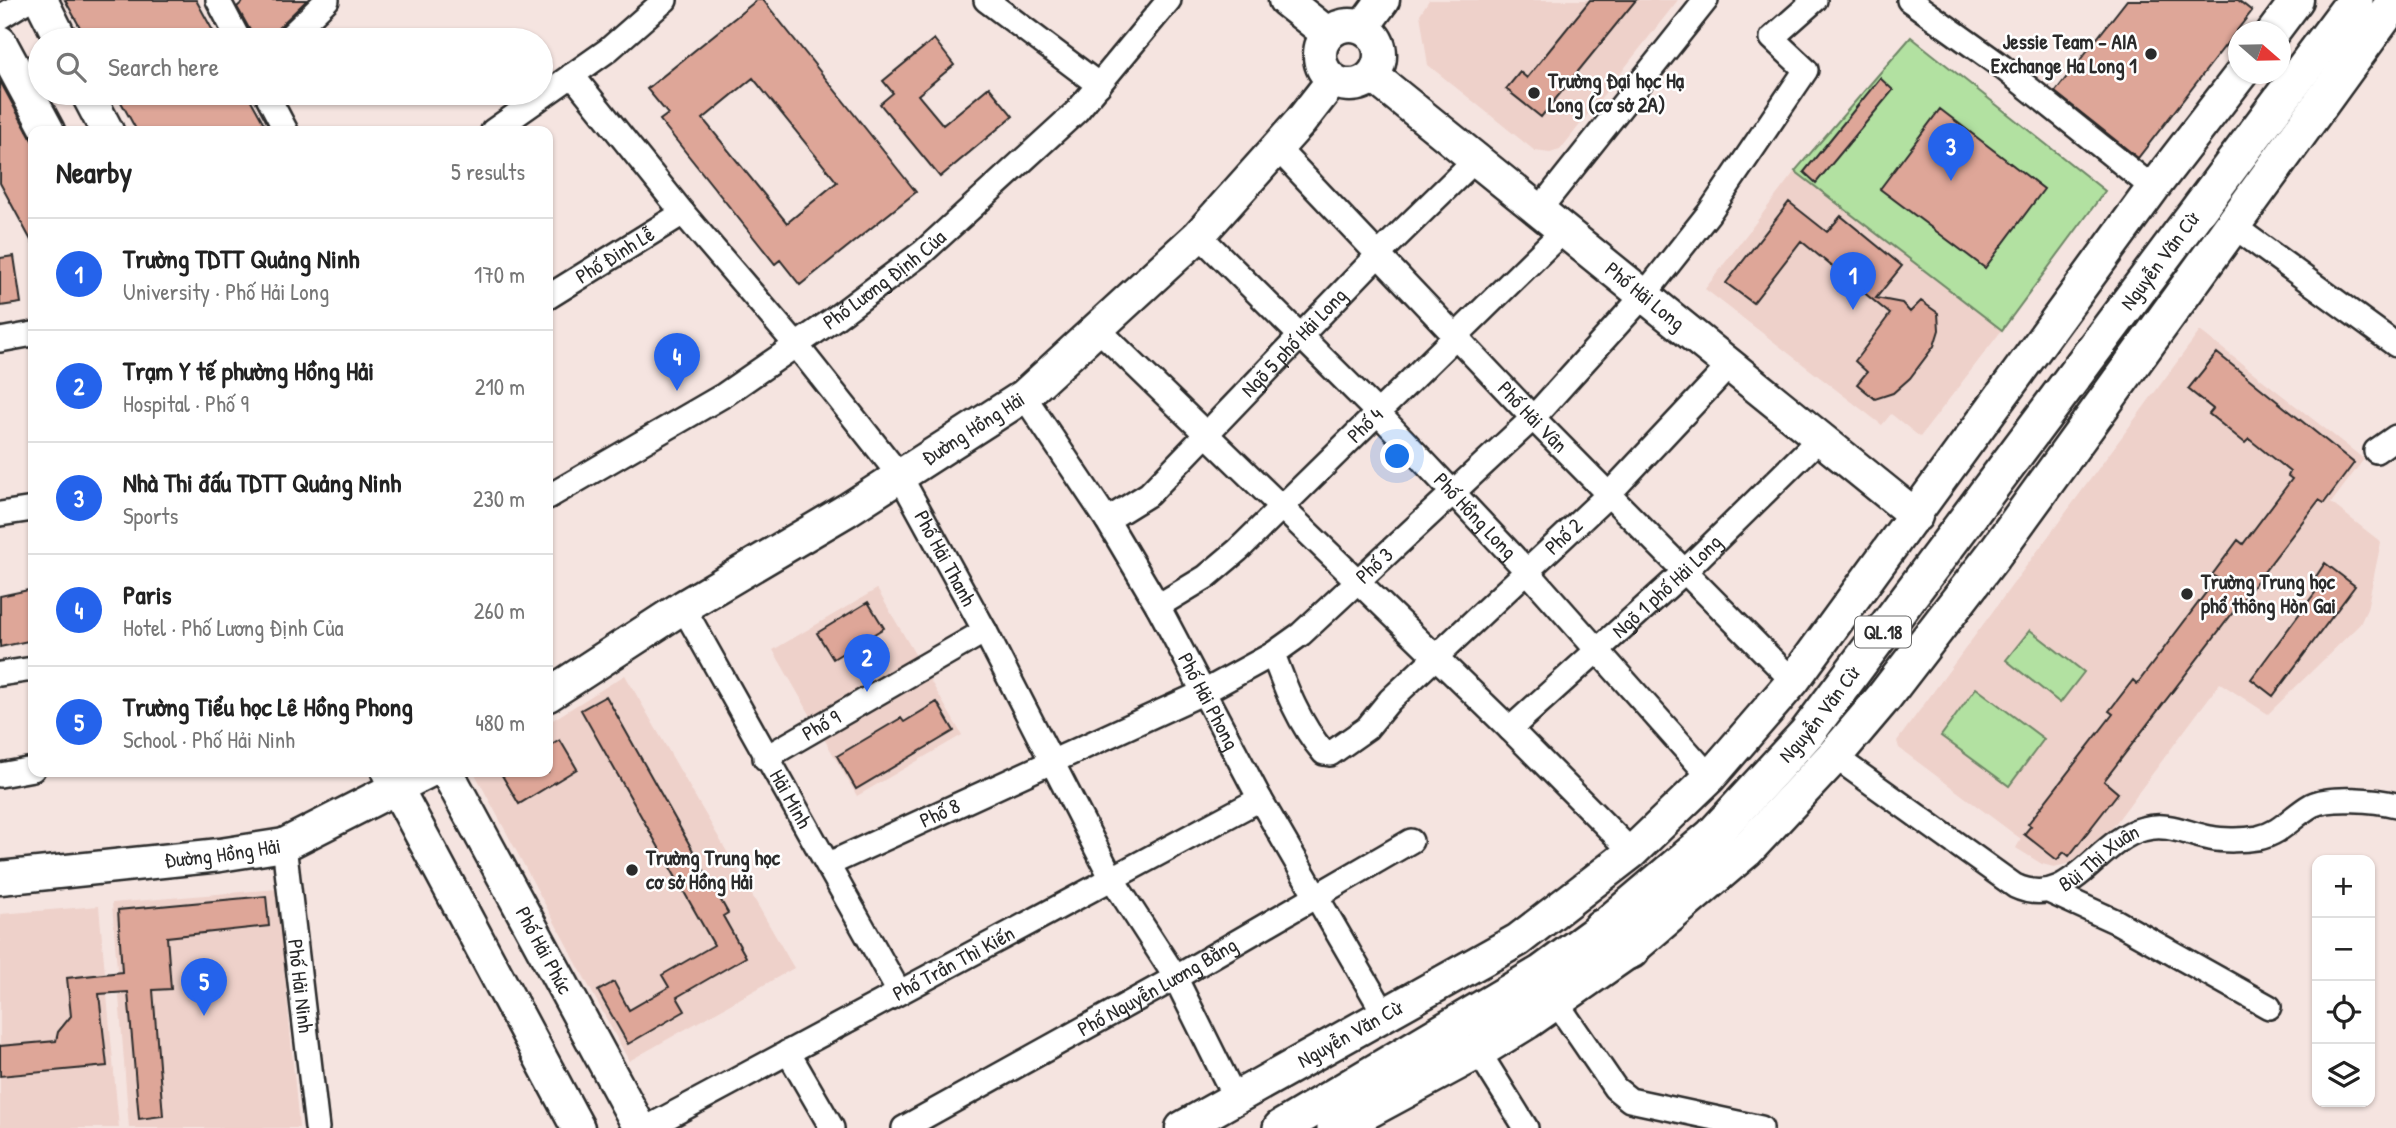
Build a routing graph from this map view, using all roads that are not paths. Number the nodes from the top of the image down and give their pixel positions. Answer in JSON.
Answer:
{"nodes":[{"id":1,"x":28,"y":0,"type":"edge"},
{"id":2,"x":41,"y":0,"type":"edge"},
{"id":3,"x":218,"y":0,"type":"edge"},
{"id":4,"x":327,"y":0,"type":"edge"},
{"id":5,"x":665,"y":0,"type":"edge"},
{"id":6,"x":986,"y":0,"type":"edge"},
{"id":7,"x":1169,"y":0,"type":"edge"},
{"id":8,"x":1285,"y":0,"type":"edge"},
{"id":9,"x":1383,"y":0,"type":"edge"},
{"id":10,"x":1706,"y":0,"type":"edge"},
{"id":11,"x":1815,"y":0,"type":"edge"},
{"id":12,"x":1909,"y":0,"type":"edge"},
{"id":13,"x":2297,"y":0,"type":"edge"},
{"id":14,"x":2355,"y":0,"type":"edge"},
{"id":15,"x":2396,"y":0,"type":"edge"},
{"id":16,"x":0,"y":18,"type":"edge"},
{"id":17,"x":2281,"y":21,"type":"edge"},
{"id":18,"x":1363,"y":27,"type":"junction"},
{"id":19,"x":55,"y":28,"type":"edge"},
{"id":20,"x":233,"y":28,"type":"edge"},
{"id":21,"x":298,"y":28,"type":"edge"},
{"id":22,"x":1328,"y":34,"type":"junction"},
{"id":23,"x":0,"y":42,"type":"edge"},
{"id":24,"x":572,"y":75,"type":"junction"},
{"id":25,"x":1373,"y":76,"type":"junction"},
{"id":26,"x":1333,"y":80,"type":"junction"},
{"id":27,"x":2233,"y":84,"type":"edge"},
{"id":28,"x":1099,"y":85,"type":"junction"},
{"id":29,"x":553,"y":88,"type":"edge"},
{"id":30,"x":28,"y":94,"type":"edge"},
{"id":31,"x":34,"y":105,"type":"edge"},
{"id":32,"x":93,"y":105,"type":"edge"},
{"id":33,"x":272,"y":105,"type":"edge"},
{"id":34,"x":530,"y":105,"type":"edge"},
{"id":35,"x":45,"y":126,"type":"edge"},
{"id":36,"x":104,"y":126,"type":"edge"},
{"id":37,"x":283,"y":126,"type":"edge"},
{"id":38,"x":500,"y":126,"type":"edge"},
{"id":39,"x":1277,"y":148,"type":"junction"},
{"id":40,"x":1476,"y":159,"type":"junction"},
{"id":41,"x":2153,"y":188,"type":"junction"},
{"id":42,"x":1539,"y":210,"type":"junction"},
{"id":43,"x":683,"y":213,"type":"junction"},
{"id":44,"x":2232,"y":225,"type":"junction"},
{"id":45,"x":1564,"y":230,"type":"junction"},
{"id":46,"x":1199,"y":235,"type":"junction"},
{"id":47,"x":1379,"y":254,"type":"junction"},
{"id":48,"x":553,"y":294,"type":"edge"},
{"id":49,"x":1644,"y":295,"type":"junction"},
{"id":50,"x":1098,"y":330,"type":"junction"},
{"id":51,"x":28,"y":335,"type":"edge"},
{"id":52,"x":1457,"y":336,"type":"junction"},
{"id":53,"x":1300,"y":337,"type":"junction"},
{"id":54,"x":0,"y":340,"type":"edge"},
{"id":55,"x":2396,"y":345,"type":"edge"},
{"id":56,"x":797,"y":346,"type":"junction"},
{"id":57,"x":2036,"y":349,"type":"junction"},
{"id":58,"x":1730,"y":365,"type":"junction"},
{"id":59,"x":2073,"y":377,"type":"junction"},
{"id":60,"x":1024,"y":396,"type":"junction"},
{"id":61,"x":1378,"y":413,"type":"junction"},
{"id":62,"x":1533,"y":418,"type":"junction"},
{"id":63,"x":1208,"y":435,"type":"junction"},
{"id":64,"x":2396,"y":437,"type":"edge"},
{"id":65,"x":1820,"y":438,"type":"junction"},
{"id":66,"x":2376,"y":451,"type":"dead end"},
{"id":67,"x":900,"y":476,"type":"junction"},
{"id":68,"x":553,"y":494,"type":"edge"},
{"id":69,"x":1454,"y":494,"type":"junction"},
{"id":70,"x":1609,"y":494,"type":"junction"},
{"id":71,"x":1282,"y":507,"type":"junction"},
{"id":72,"x":28,"y":510,"type":"edge"},
{"id":73,"x":0,"y":514,"type":"edge"},
{"id":74,"x":1916,"y":516,"type":"junction"},
{"id":75,"x":1107,"y":520,"type":"junction"},
{"id":76,"x":1527,"y":571,"type":"junction"},
{"id":77,"x":1684,"y":572,"type":"junction"},
{"id":78,"x":1356,"y":583,"type":"junction"},
{"id":79,"x":1158,"y":606,"type":"junction"},
{"id":80,"x":683,"y":607,"type":"junction"},
{"id":81,"x":985,"y":631,"type":"junction"},
{"id":82,"x":1598,"y":653,"type":"junction"},
{"id":83,"x":1273,"y":654,"type":"junction"},
{"id":84,"x":1434,"y":658,"type":"junction"},
{"id":85,"x":28,"y":670,"type":"edge"},
{"id":86,"x":0,"y":674,"type":"edge"},
{"id":87,"x":1793,"y":681,"type":"junction"},
{"id":88,"x":553,"y":692,"type":"edge"},
{"id":89,"x":1202,"y":693,"type":"junction"},
{"id":90,"x":1510,"y":729,"type":"junction"},
{"id":91,"x":1834,"y":756,"type":"junction"},
{"id":92,"x":765,"y":758,"type":"junction"},
{"id":93,"x":1051,"y":760,"type":"junction"},
{"id":94,"x":28,"y":770,"type":"edge"},
{"id":95,"x":0,"y":775,"type":"edge"},
{"id":96,"x":450,"y":777,"type":"edge"},
{"id":97,"x":1710,"y":777,"type":"junction"},
{"id":98,"x":393,"y":780,"type":"edge"},
{"id":99,"x":1259,"y":799,"type":"junction"},
{"id":100,"x":2396,"y":805,"type":"edge"},
{"id":101,"x":1411,"y":841,"type":"dead end"},
{"id":102,"x":284,"y":845,"type":"junction"},
{"id":103,"x":1632,"y":852,"type":"junction"},
{"id":104,"x":829,"y":864,"type":"junction"},
{"id":105,"x":1111,"y":877,"type":"junction"},
{"id":106,"x":0,"y":878,"type":"edge"},
{"id":107,"x":2051,"y":892,"type":"junction"},
{"id":108,"x":1316,"y":896,"type":"junction"},
{"id":109,"x":1616,"y":939,"type":"junction"},
{"id":110,"x":1175,"y":978,"type":"junction"},
{"id":111,"x":899,"y":992,"type":"junction"},
{"id":112,"x":1554,"y":999,"type":"junction"},
{"id":113,"x":2269,"y":1007,"type":"dead end"},
{"id":114,"x":1384,"y":1013,"type":"junction"},
{"id":115,"x":1478,"y":1051,"type":"junction"},
{"id":116,"x":788,"y":1052,"type":"junction"},
{"id":117,"x":1235,"y":1098,"type":"junction"},
{"id":118,"x":1351,"y":1124,"type":"edge"},
{"id":119,"x":317,"y":1128,"type":"edge"},
{"id":120,"x":578,"y":1128,"type":"edge"},
{"id":121,"x":640,"y":1128,"type":"edge"},
{"id":122,"x":647,"y":1128,"type":"edge"},
{"id":123,"x":832,"y":1128,"type":"edge"},
{"id":124,"x":904,"y":1128,"type":"edge"},
{"id":125,"x":1182,"y":1128,"type":"edge"},
{"id":126,"x":1281,"y":1128,"type":"edge"},
{"id":127,"x":1526,"y":1128,"type":"edge"},
{"id":128,"x":1762,"y":1128,"type":"edge"}],
"edges":[{"from":1,"to":16,"type":"street"},
{"from":2,"to":19,"type":"street"},
{"from":3,"to":20,"type":"street"},
{"from":4,"to":21,"type":"street"},
{"from":5,"to":24,"type":"street"},
{"from":6,"to":28,"type":"street"},
{"from":7,"to":28,"type":"street","name":"Phố Lương Định Của"},
{"from":8,"to":22,"type":"street"},
{"from":9,"to":18,"type":"street"},
{"from":10,"to":42,"type":"street"},
{"from":11,"to":49,"type":"street","name":"Phố 3"},
{"from":12,"to":41,"type":"street"},
{"from":13,"to":17,"type":"street"},
{"from":14,"to":59,"type":"main road","name":"Nguyễn Văn Cừ","number":"QL.18"},
{"from":15,"to":44,"type":"main road","name":"Nguyễn Văn Cừ","number":"QL.18"},
{"from":18,"to":22,"type":"street"},
{"from":18,"to":25,"type":"street"},
{"from":22,"to":26,"type":"street"},
{"from":23,"to":30,"type":"street"},
{"from":24,"to":29,"type":"street"},
{"from":24,"to":43,"type":"street","name":"Phố Hải Thanh"},
{"from":25,"to":26,"type":"street"},
{"from":25,"to":40,"type":"street","name":"Phố Hải Long"},
{"from":26,"to":39,"type":"street","name":"Đường Hồng Hải"},
{"from":27,"to":41,"type":"street","name":"Nguyễn Văn Cừ"},
{"from":28,"to":56,"type":"street","name":"Phố Lương Định Của"},
{"from":31,"to":35,"type":"street"},
{"from":32,"to":36,"type":"street"},
{"from":33,"to":37,"type":"street"},
{"from":34,"to":38,"type":"street"},
{"from":39,"to":46,"type":"street","name":"Đường Hồng Hải"},
{"from":39,"to":47,"type":"street","name":"Phố Hải Vân"},
{"from":40,"to":42,"type":"street","name":"Phố Hải Long"},
{"from":40,"to":47,"type":"street","name":"Ngõ 5 phố Hải Long"},
{"from":41,"to":57,"type":"street","name":"Nguyễn Văn Cừ"},
{"from":42,"to":45,"type":"street","name":"Phố Hải Long"},
{"from":43,"to":48,"type":"street","name":"Phố Đinh Lễ"},
{"from":43,"to":56,"type":"street","name":"Phố Hải Thanh"},
{"from":44,"to":55,"type":"street"},
{"from":44,"to":91,"type":"main road","name":"Nguyễn Văn Cừ","number":"QL.18"},
{"from":45,"to":49,"type":"street","name":"Phố Hải Long"},
{"from":45,"to":52,"type":"street","name":"Phố 4"},
{"from":46,"to":50,"type":"street","name":"Đường Hồng Hải"},
{"from":46,"to":53,"type":"street","name":"Phố Hồng Long"},
{"from":47,"to":52,"type":"street","name":"Phố Hải Vân"},
{"from":47,"to":53,"type":"street","name":"Ngõ 5 phố Hải Long"},
{"from":49,"to":58,"type":"street","name":"Phố Hải Long"},
{"from":49,"to":62,"type":"street","name":"Phố 3"},
{"from":50,"to":60,"type":"street","name":"Đường Hồng Hải"},
{"from":50,"to":63,"type":"street"},
{"from":51,"to":54,"type":"street"},
{"from":52,"to":61,"type":"street","name":"Phố 4"},
{"from":52,"to":62,"type":"street","name":"Phố Hải Vân"},
{"from":53,"to":61,"type":"street","name":"Phố Hồng Long"},
{"from":53,"to":63,"type":"street","name":"Ngõ 5 phố Hải Long"},
{"from":56,"to":67,"type":"street","name":"Phố Hải Thanh"},
{"from":56,"to":68,"type":"street","name":"Phố Lương Định Của"},
{"from":57,"to":59,"type":"street"},
{"from":57,"to":74,"type":"street","name":"Nguyễn Văn Cừ"},
{"from":58,"to":65,"type":"street","name":"Phố Hải Long"},
{"from":58,"to":70,"type":"street","name":"Phố 2"},
{"from":59,"to":109,"type":"main road","name":"Nguyễn Văn Cừ","number":"QL.18"},
{"from":60,"to":67,"type":"street","name":"Đường Hồng Hải"},
{"from":60,"to":75,"type":"street","name":"Phố Hải Phong"},
{"from":61,"to":69,"type":"street","name":"Phố Hồng Long"},
{"from":61,"to":71,"type":"street","name":"Phố 4"},
{"from":62,"to":69,"type":"street","name":"Phố 3"},
{"from":62,"to":70,"type":"street","name":"Phố Hải Vân"},
{"from":63,"to":71,"type":"street"},
{"from":63,"to":75,"type":"street","name":"Ngõ 5 phố Hải Long"},
{"from":64,"to":66,"type":"street"},
{"from":65,"to":74,"type":"street","name":"Phố Hải Long"},
{"from":65,"to":77,"type":"street","name":"Ngõ 1 phố Hải Long"},
{"from":67,"to":80,"type":"street","name":"Đường Hồng Hải"},
{"from":67,"to":81,"type":"street","name":"Phố Hải Thanh"},
{"from":69,"to":76,"type":"street","name":"Phố Hồng Long"},
{"from":69,"to":78,"type":"street","name":"Phố 3"},
{"from":70,"to":76,"type":"street","name":"Phố 2"},
{"from":70,"to":77,"type":"street","name":"Phố Hải Vân"},
{"from":71,"to":78,"type":"street"},
{"from":71,"to":79,"type":"street","name":"Phố 4"},
{"from":72,"to":73,"type":"street"},
{"from":74,"to":87,"type":"street","name":"Nguyễn Văn Cừ"},
{"from":75,"to":79,"type":"street","name":"Phố Hải Phong"},
{"from":76,"to":82,"type":"street","name":"Phố Hồng Long"},
{"from":76,"to":84,"type":"street","name":"Phố 2"},
{"from":77,"to":82,"type":"street","name":"Ngõ 1 phố Hải Long"},
{"from":77,"to":87,"type":"street","name":"Phố Hải Vân"},
{"from":78,"to":83,"type":"street","name":"Phố 3"},
{"from":78,"to":84,"type":"street"},
{"from":79,"to":89,"type":"street","name":"Phố Hải Phong"},
{"from":80,"to":88,"type":"street","name":"Đường Hồng Hải"},
{"from":80,"to":92,"type":"street","name":"Hải Minh"},
{"from":81,"to":92,"type":"street","name":"Phố 9"},
{"from":81,"to":93,"type":"street","name":"Phố Hải Thanh"},
{"from":82,"to":90,"type":"street","name":"Ngõ 1 phố Hải Long"},
{"from":82,"to":97,"type":"street","name":"Phố Hồng Long"},
{"from":83,"to":84,"type":"street","name":"Phố 2"},
{"from":83,"to":89,"type":"street","name":"Phố 3"},
{"from":84,"to":90,"type":"street"},
{"from":85,"to":86,"type":"street"},
{"from":87,"to":97,"type":"street","name":"Nguyễn Văn Cừ"},
{"from":89,"to":93,"type":"street","name":"Phố 3"},
{"from":89,"to":99,"type":"street","name":"Phố Hải Phong"},
{"from":90,"to":103,"type":"street"},
{"from":91,"to":107,"type":"street","name":"Bùi Thị Xuân"},
{"from":91,"to":109,"type":"main road","name":"Nguyễn Văn Cừ","number":"QL.18"},
{"from":92,"to":104,"type":"street","name":"Hải Minh"},
{"from":93,"to":104,"type":"street","name":"Phố 8"},
{"from":93,"to":105,"type":"street","name":"Phố Hải Thanh"},
{"from":94,"to":95,"type":"street"},
{"from":96,"to":121,"type":"street","name":"Phố Hải Phúc"},
{"from":97,"to":103,"type":"street","name":"Nguyễn Văn Cừ"},
{"from":98,"to":102,"type":"street","name":"Đường Hồng Hải"},
{"from":98,"to":120,"type":"street"},
{"from":99,"to":105,"type":"street","name":"Phố Trần Thì Kiến"},
{"from":99,"to":108,"type":"street","name":"Phố Hải Phong"},
{"from":100,"to":107,"type":"street","name":"Bùi Thị Xuân"},
{"from":101,"to":108,"type":"street","name":"Phố Nguyễn Lương Bằng"},
{"from":102,"to":106,"type":"street","name":"Đường Hồng Hải"},
{"from":102,"to":119,"type":"street","name":"Phố Hải Ninh"},
{"from":103,"to":114,"type":"street","name":"Nguyễn Văn Cừ"},
{"from":104,"to":111,"type":"street","name":"Hải Minh"},
{"from":105,"to":110,"type":"street","name":"Phố Hải Thanh"},
{"from":105,"to":111,"type":"street","name":"Phố Trần Thì Kiến"},
{"from":107,"to":113,"type":"street"},
{"from":108,"to":110,"type":"street","name":"Phố Nguyễn Lương Bằng"},
{"from":108,"to":114,"type":"street","name":"Phố Hải Phong"},
{"from":109,"to":112,"type":"main road","name":"Nguyễn Văn Cừ","number":"QL.18"},
{"from":109,"to":126,"type":"main road","name":"Nguyễn Văn Cừ","number":"QL.18"},
{"from":110,"to":117,"type":"street","name":"Phố Hải Thanh"},
{"from":110,"to":124,"type":"street","name":"Phố Nguyễn Lương Bằng"},
{"from":111,"to":116,"type":"street","name":"Phố Trần Thì Kiến"},
{"from":112,"to":115,"type":"main road","name":"Nguyễn Văn Cừ","number":"QL.18"},
{"from":112,"to":128,"type":"street"},
{"from":114,"to":117,"type":"street","name":"Nguyễn Văn Cừ"},
{"from":115,"to":118,"type":"main road","name":"Nguyễn Văn Cừ","number":"QL.18"},
{"from":115,"to":127,"type":"street"},
{"from":116,"to":122,"type":"street","name":"Phố Trần Thì Kiến"},
{"from":116,"to":123,"type":"street"},
{"from":117,"to":125,"type":"street","name":"Nguyễn Văn Cừ"}]}
